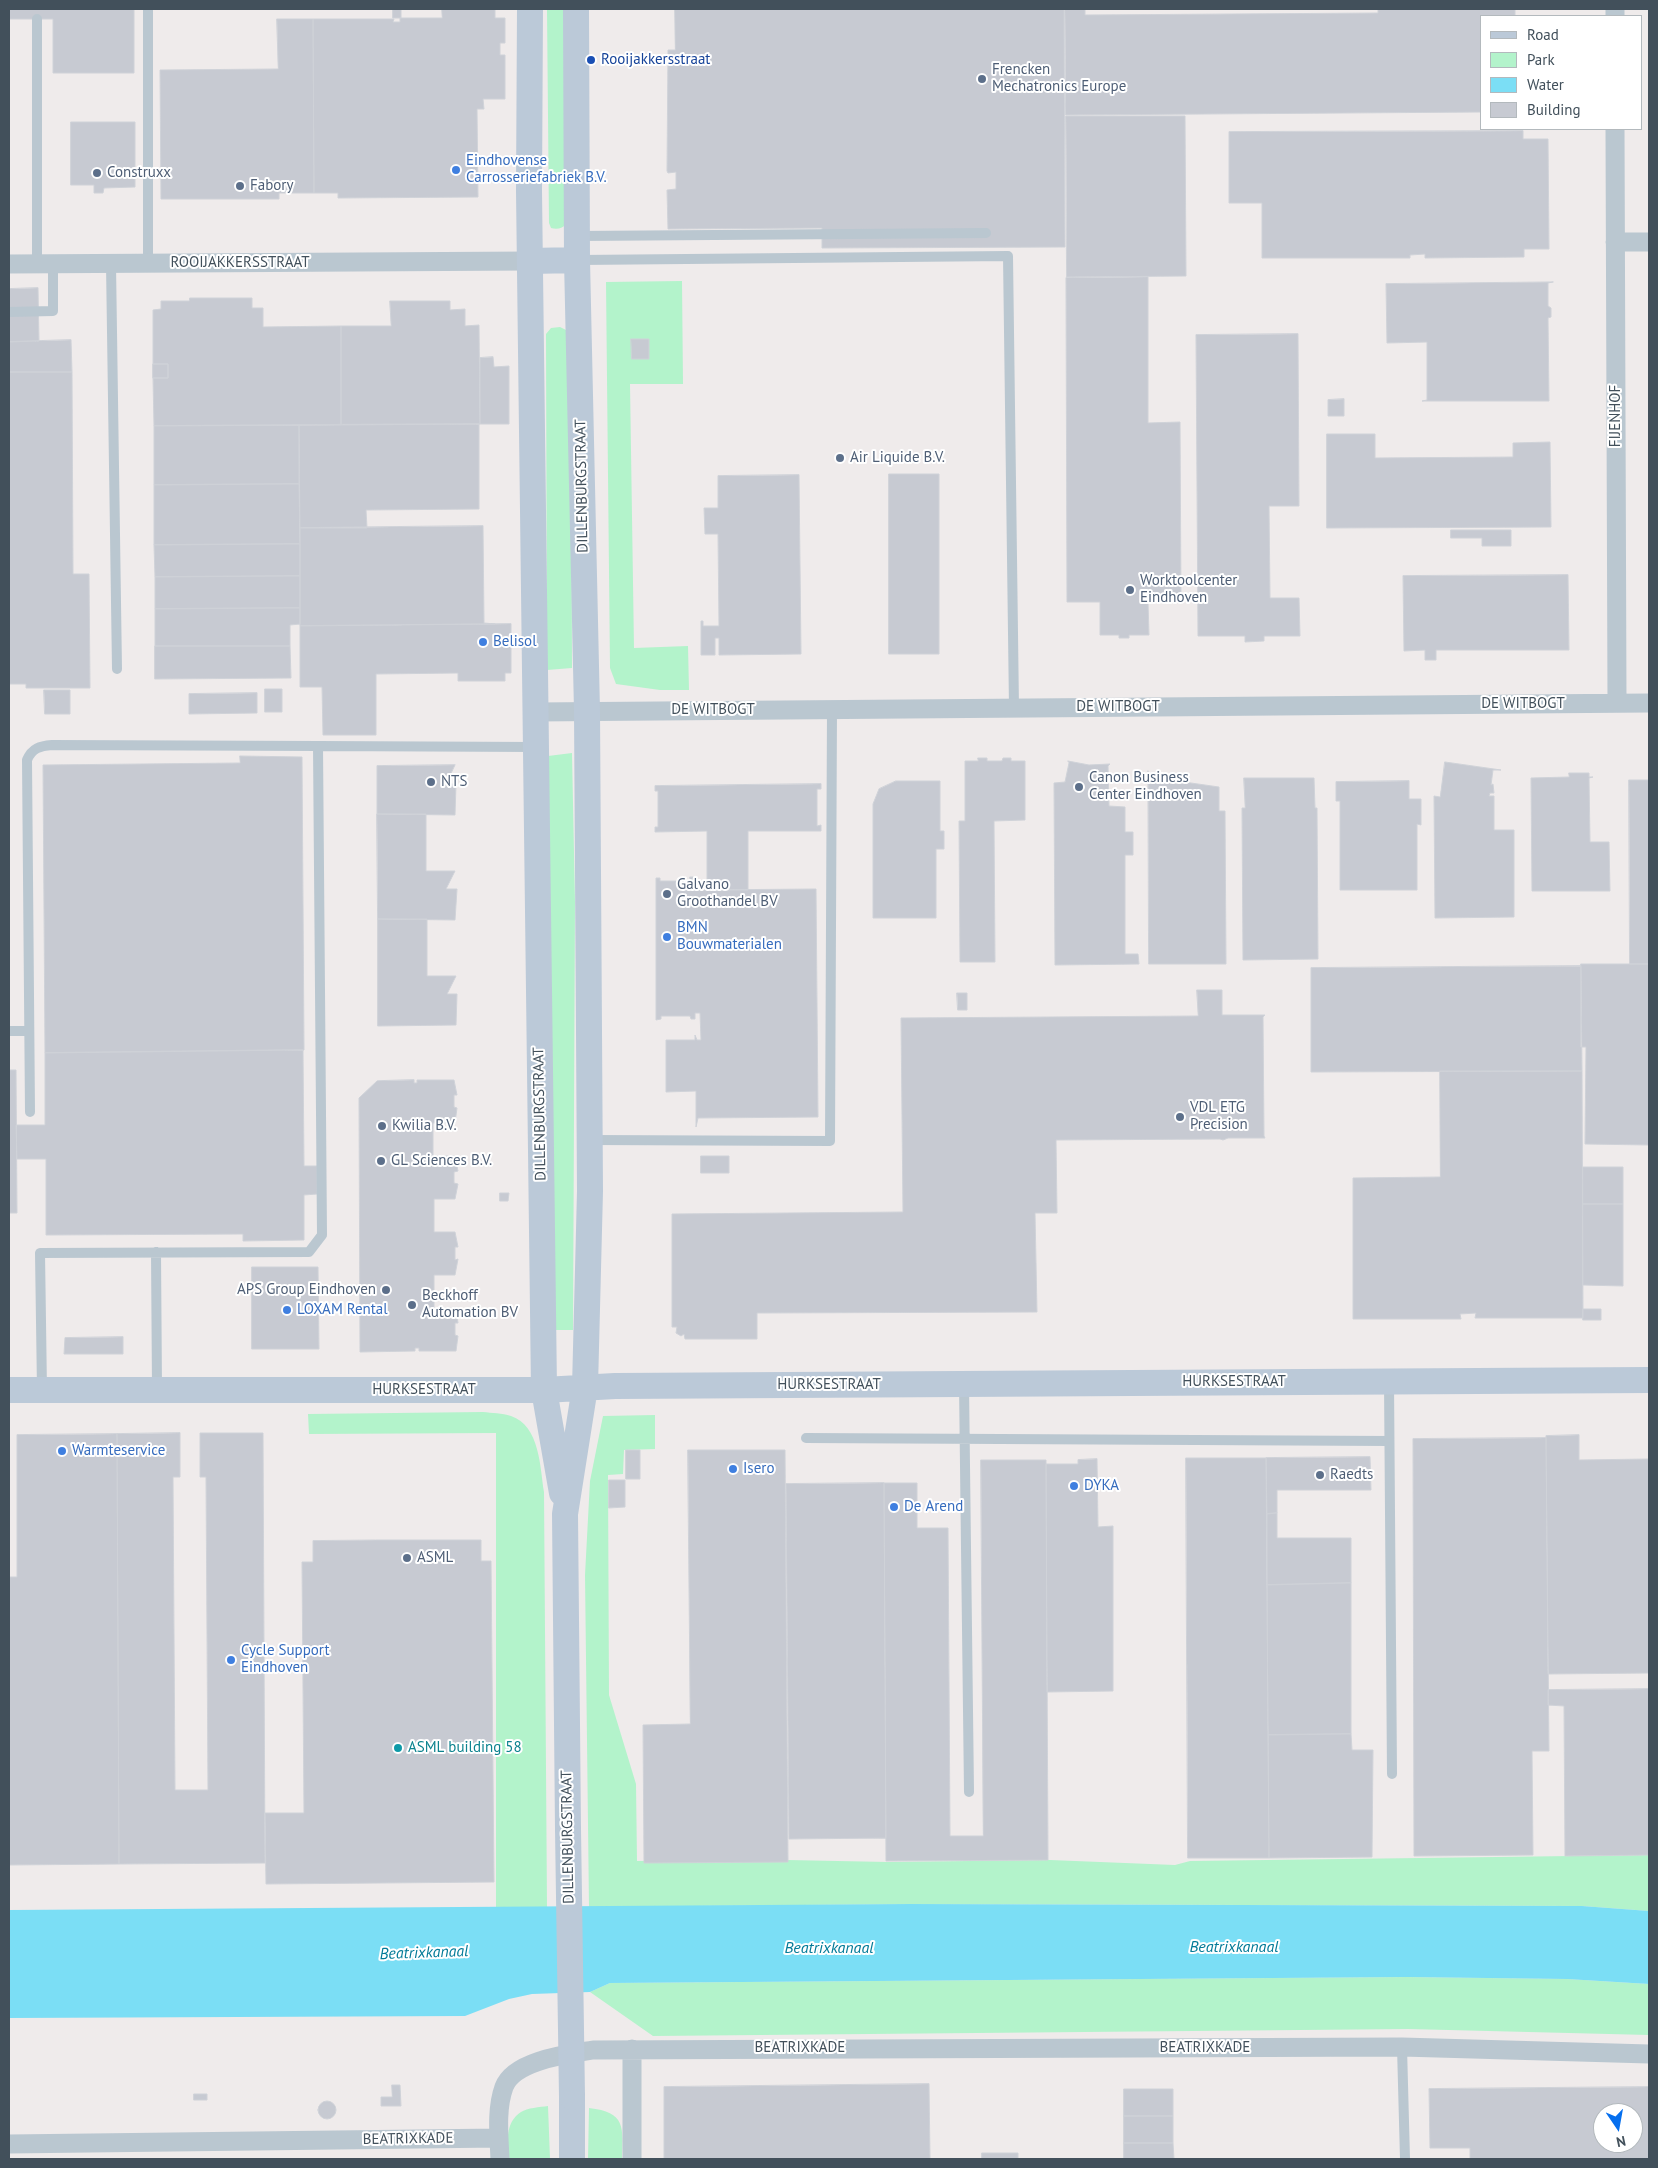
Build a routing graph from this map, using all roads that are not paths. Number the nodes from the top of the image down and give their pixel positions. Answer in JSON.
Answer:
{"nodes":[{"id":1,"x":148,"y":9,"type":"edge"},
{"id":2,"x":530,"y":9,"type":"edge"},
{"id":3,"x":576,"y":9,"type":"edge"},
{"id":4,"x":38,"y":19,"type":"dead end"},
{"id":5,"x":1615,"y":130,"type":"edge"},
{"id":6,"x":986,"y":233,"type":"dead end"},
{"id":7,"x":1615,"y":242,"type":"junction"},
{"id":8,"x":1649,"y":242,"type":"edge"},
{"id":9,"x":576,"y":248,"type":"junction"},
{"id":10,"x":531,"y":261,"type":"junction"},
{"id":11,"x":148,"y":263,"type":"junction"},
{"id":12,"x":9,"y":264,"type":"edge"},
{"id":13,"x":45,"y":264,"type":"junction"},
{"id":14,"x":111,"y":264,"type":"junction"},
{"id":15,"x":9,"y":312,"type":"edge"},
{"id":16,"x":117,"y":669,"type":"dead end"},
{"id":17,"x":1649,"y":702,"type":"edge"},
{"id":18,"x":1616,"y":703,"type":"junction"},
{"id":19,"x":1014,"y":708,"type":"junction"},
{"id":20,"x":832,"y":710,"type":"junction"},
{"id":21,"x":587,"y":711,"type":"junction"},
{"id":22,"x":536,"y":712,"type":"junction"},
{"id":23,"x":318,"y":746,"type":"junction"},
{"id":24,"x":536,"y":747,"type":"junction"},
{"id":25,"x":9,"y":1031,"type":"edge"},
{"id":26,"x":30,"y":1031,"type":"junction"},
{"id":27,"x":30,"y":1112,"type":"dead end"},
{"id":28,"x":590,"y":1140,"type":"junction"},
{"id":29,"x":156,"y":1252,"type":"junction"},
{"id":30,"x":1649,"y":1380,"type":"edge"},
{"id":31,"x":1389,"y":1382,"type":"junction"},
{"id":32,"x":964,"y":1384,"type":"junction"},
{"id":33,"x":585,"y":1387,"type":"junction"},
{"id":34,"x":9,"y":1390,"type":"edge"},
{"id":35,"x":42,"y":1390,"type":"junction"},
{"id":36,"x":157,"y":1390,"type":"junction"},
{"id":37,"x":544,"y":1390,"type":"junction"},
{"id":38,"x":806,"y":1438,"type":"dead end"},
{"id":39,"x":966,"y":1439,"type":"junction"},
{"id":40,"x":1389,"y":1441,"type":"junction"},
{"id":41,"x":565,"y":1514,"type":"junction"},
{"id":42,"x":1392,"y":1774,"type":"dead end"},
{"id":43,"x":969,"y":1792,"type":"dead end"},
{"id":44,"x":1402,"y":2048,"type":"junction"},
{"id":45,"x":632,"y":2049,"type":"junction"},
{"id":46,"x":1649,"y":2054,"type":"edge"},
{"id":47,"x":499,"y":2138,"type":"junction"},
{"id":48,"x":9,"y":2144,"type":"edge"},
{"id":49,"x":500,"y":2159,"type":"edge"},
{"id":50,"x":572,"y":2159,"type":"edge"},
{"id":51,"x":632,"y":2159,"type":"edge"},
{"id":52,"x":1405,"y":2159,"type":"edge"}],
"edges":[{"from":1,"to":11,"type":"lane"},
{"from":2,"to":10,"type":"street","name":"DILLENBURGSTRAAT"},
{"from":3,"to":9,"type":"street","name":"DILLENBURGSTRAAT"},
{"from":4,"to":13,"type":"lane"},
{"from":5,"to":7,"type":"street","name":"FIJENHOF"},
{"from":6,"to":9,"type":"lane"},
{"from":7,"to":8,"type":"street"},
{"from":7,"to":18,"type":"street","name":"FIJENHOF"},
{"from":9,"to":10,"type":"street"},
{"from":9,"to":19,"type":"lane"},
{"from":9,"to":21,"type":"street","name":"DILLENBURGSTRAAT"},
{"from":10,"to":11,"type":"street","name":"ROOIJAKKERSSTRAAT"},
{"from":10,"to":22,"type":"street","name":"DILLENBURGSTRAAT"},
{"from":11,"to":14,"type":"street","name":"ROOIJAKKERSSTRAAT"},
{"from":12,"to":13,"type":"street","name":"ROOIJAKKERSSTRAAT"},
{"from":13,"to":14,"type":"street","name":"ROOIJAKKERSSTRAAT"},
{"from":13,"to":15,"type":"lane"},
{"from":14,"to":16,"type":"lane"},
{"from":17,"to":18,"type":"street","name":"DE WITBOGT"},
{"from":18,"to":19,"type":"street","name":"DE WITBOGT"},
{"from":19,"to":20,"type":"street","name":"DE WITBOGT"},
{"from":20,"to":21,"type":"street","name":"DE WITBOGT"},
{"from":20,"to":28,"type":"lane"},
{"from":21,"to":22,"type":"street"},
{"from":21,"to":28,"type":"street","name":"DILLENBURGSTRAAT"},
{"from":22,"to":24,"type":"street","name":"DILLENBURGSTRAAT"},
{"from":23,"to":24,"type":"lane"},
{"from":23,"to":26,"type":"lane"},
{"from":23,"to":29,"type":"lane"},
{"from":24,"to":37,"type":"street","name":"DILLENBURGSTRAAT"},
{"from":25,"to":26,"type":"lane"},
{"from":26,"to":27,"type":"lane"},
{"from":28,"to":33,"type":"street","name":"DILLENBURGSTRAAT"},
{"from":29,"to":35,"type":"lane"},
{"from":29,"to":36,"type":"lane"},
{"from":30,"to":31,"type":"street","name":"HURKSESTRAAT"},
{"from":31,"to":32,"type":"street","name":"HURKSESTRAAT"},
{"from":31,"to":40,"type":"lane"},
{"from":32,"to":33,"type":"street","name":"HURKSESTRAAT"},
{"from":32,"to":39,"type":"lane"},
{"from":33,"to":37,"type":"street","name":"HURKSESTRAAT"},
{"from":33,"to":41,"type":"street","name":"DILLENBURGSTRAAT"},
{"from":34,"to":35,"type":"street","name":"HURKSESTRAAT"},
{"from":35,"to":36,"type":"street","name":"HURKSESTRAAT"},
{"from":36,"to":37,"type":"street","name":"HURKSESTRAAT"},
{"from":37,"to":41,"type":"street","name":"DILLENBURGSTRAAT"},
{"from":38,"to":39,"type":"lane"},
{"from":39,"to":40,"type":"lane"},
{"from":39,"to":43,"type":"lane"},
{"from":40,"to":42,"type":"lane"},
{"from":41,"to":50,"type":"street","name":"DILLENBURGSTRAAT","bridge":true},
{"from":44,"to":45,"type":"street","name":"BEATRIXKADE"},
{"from":44,"to":46,"type":"street","name":"BEATRIXKADE"},
{"from":44,"to":52,"type":"lane"},
{"from":45,"to":47,"type":"street","name":"BEATRIXKADE"},
{"from":45,"to":51,"type":"street"},
{"from":47,"to":48,"type":"street","name":"BEATRIXKADE"},
{"from":47,"to":49,"type":"street"}]}
